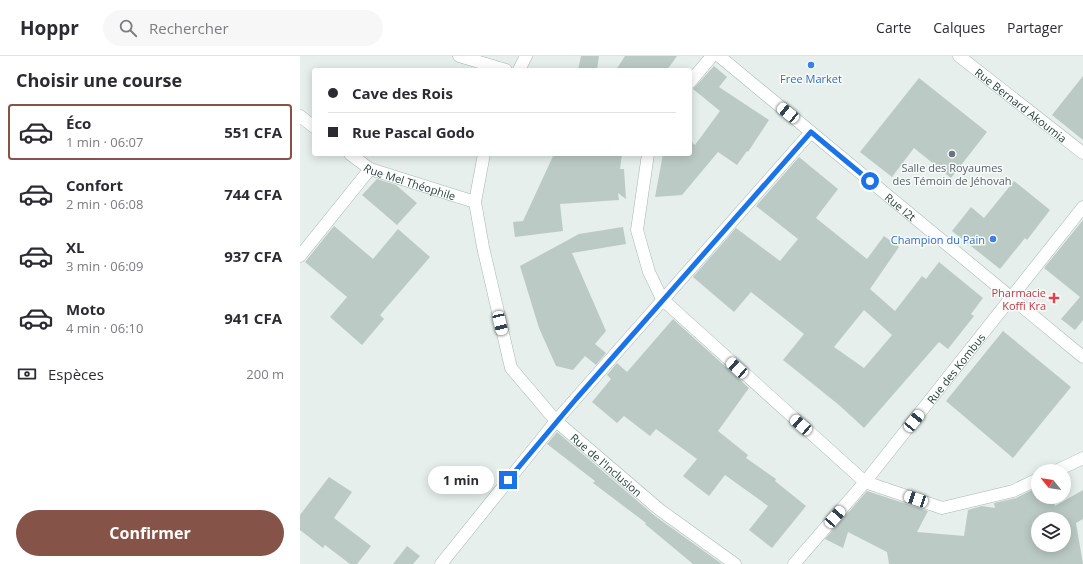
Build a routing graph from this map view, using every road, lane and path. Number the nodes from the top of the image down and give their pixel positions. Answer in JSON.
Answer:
{"nodes":[{"id":1,"x":459,"y":56,"type":"edge"},
{"id":2,"x":526,"y":56,"type":"edge"},
{"id":3,"x":712,"y":56,"type":"edge"},
{"id":4,"x":719,"y":56,"type":"edge"},
{"id":5,"x":959,"y":56,"type":"edge"},
{"id":6,"x":499,"y":68,"type":"edge"},
{"id":7,"x":520,"y":68,"type":"edge"},
{"id":8,"x":692,"y":80,"type":"edge"},
{"id":9,"x":300,"y":116,"type":"edge"},
{"id":10,"x":312,"y":125,"type":"edge"},
{"id":11,"x":811,"y":132,"type":"junction"},
{"id":12,"x":1083,"y":153,"type":"edge"},
{"id":13,"x":353,"y":156,"type":"edge"},
{"id":14,"x":484,"y":156,"type":"edge"},
{"id":15,"x":648,"y":156,"type":"edge"},
{"id":16,"x":370,"y":169,"type":"junction"},
{"id":17,"x":474,"y":202,"type":"junction"},
{"id":18,"x":1083,"y":207,"type":"edge"},
{"id":19,"x":300,"y":256,"type":"edge"},
{"id":20,"x":1012,"y":298,"type":"junction"},
{"id":21,"x":662,"y":300,"type":"junction"},
{"id":22,"x":1083,"y":358,"type":"edge"},
{"id":23,"x":556,"y":421,"type":"junction"},
{"id":24,"x":1083,"y":458,"type":"edge"},
{"id":25,"x":1071,"y":464,"type":"edge"},
{"id":26,"x":865,"y":482,"type":"junction"},
{"id":27,"x":1031,"y":483,"type":"edge"},
{"id":28,"x":441,"y":564,"type":"edge"},
{"id":29,"x":735,"y":564,"type":"edge"},
{"id":30,"x":794,"y":564,"type":"edge"}],
"edges":[{"from":1,"to":6,"type":"street"},
{"from":2,"to":7,"type":"street"},
{"from":3,"to":8,"type":"street"},
{"from":4,"to":11,"type":"street","name":"Rue I2t"},
{"from":5,"to":12,"type":"street","name":"Rue Bernard Akoumia"},
{"from":9,"to":10,"type":"street"},
{"from":11,"to":20,"type":"street","name":"Rue I2t"},
{"from":11,"to":21,"type":"street"},
{"from":13,"to":16,"type":"street","name":"Rue Mel Théophile"},
{"from":14,"to":17,"type":"street","name":"Rue de l'Inclusion"},
{"from":15,"to":21,"type":"street"},
{"from":16,"to":17,"type":"street","name":"Rue Mel Théophile"},
{"from":16,"to":19,"type":"street"},
{"from":17,"to":23,"type":"street","name":"Rue de l'Inclusion"},
{"from":18,"to":20,"type":"street","name":"Rue des Kombus"},
{"from":20,"to":22,"type":"street","name":"Rue I2t"},
{"from":20,"to":26,"type":"street","name":"Rue des Kombus"},
{"from":21,"to":23,"type":"street"},
{"from":21,"to":26,"type":"street"},
{"from":23,"to":28,"type":"street"},
{"from":23,"to":29,"type":"street","name":"Rue de l'Inclusion"},
{"from":24,"to":25,"type":"street"},
{"from":26,"to":27,"type":"street"},
{"from":26,"to":30,"type":"street","name":"Rue des Kombus"}]}
